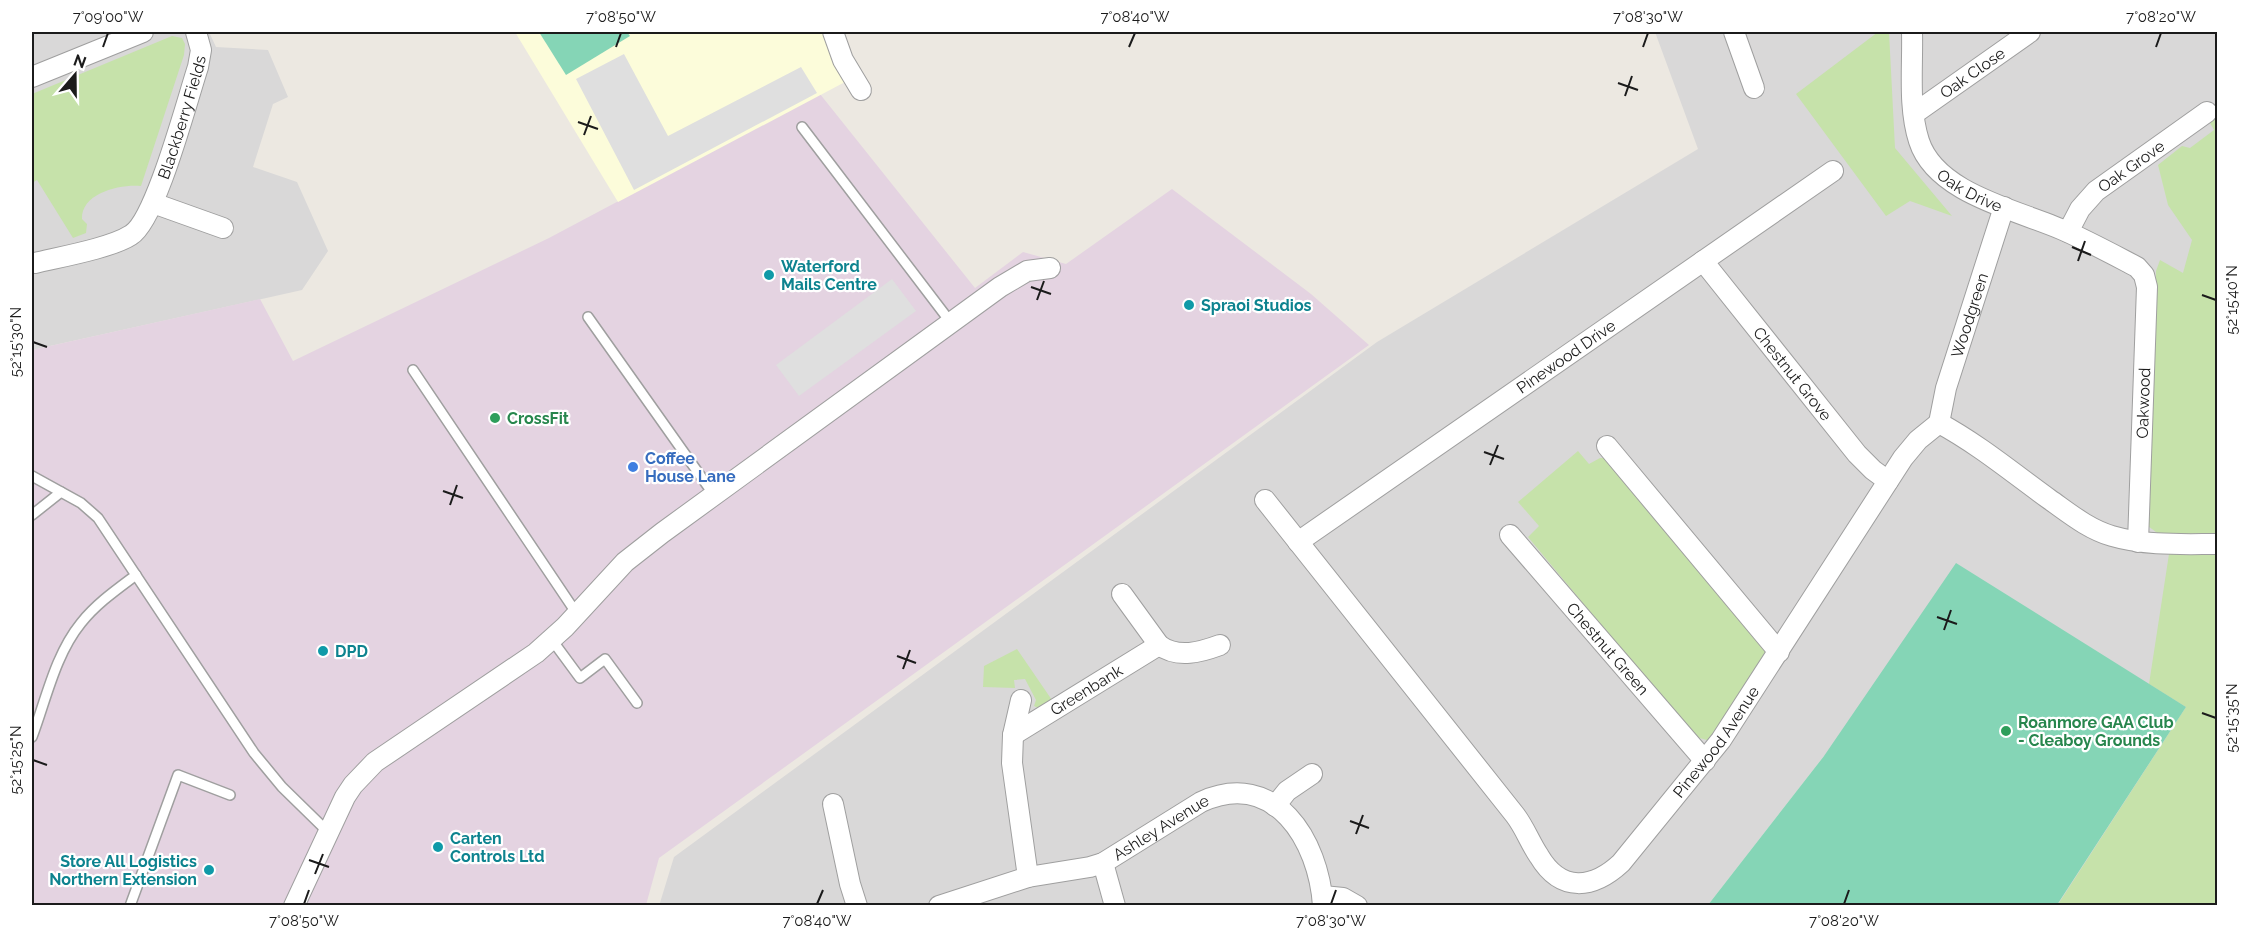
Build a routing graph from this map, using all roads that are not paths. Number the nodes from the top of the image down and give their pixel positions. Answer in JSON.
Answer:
{"nodes":[{"id":1,"x":143,"y":32,"type":"edge"},
{"id":2,"x":196,"y":32,"type":"edge"},
{"id":3,"x":833,"y":32,"type":"edge"},
{"id":4,"x":1734,"y":32,"type":"edge"},
{"id":5,"x":1912,"y":32,"type":"edge"},
{"id":6,"x":2030,"y":32,"type":"edge"},
{"id":7,"x":32,"y":77,"type":"edge"},
{"id":8,"x":1754,"y":88,"type":"dead end"},
{"id":9,"x":861,"y":90,"type":"dead end"},
{"id":10,"x":2208,"y":112,"type":"dead end"},
{"id":11,"x":1915,"y":113,"type":"junction"},
{"id":12,"x":802,"y":127,"type":"dead end"},
{"id":13,"x":1833,"y":171,"type":"dead end"},
{"id":14,"x":153,"y":203,"type":"junction"},
{"id":15,"x":2004,"y":207,"type":"junction"},
{"id":16,"x":227,"y":228,"type":"dead end"},
{"id":17,"x":2068,"y":232,"type":"junction"},
{"id":18,"x":1703,"y":261,"type":"junction"},
{"id":19,"x":35,"y":263,"type":"dead end"},
{"id":20,"x":2137,"y":267,"type":"joint"},
{"id":21,"x":1050,"y":268,"type":"dead end"},
{"id":22,"x":588,"y":317,"type":"dead end"},
{"id":23,"x":952,"y":324,"type":"junction"},
{"id":24,"x":413,"y":370,"type":"dead end"},
{"id":25,"x":1939,"y":423,"type":"junction"},
{"id":26,"x":1606,"y":446,"type":"dead end"},
{"id":27,"x":32,"y":476,"type":"edge"},
{"id":28,"x":1888,"y":481,"type":"junction"},
{"id":29,"x":61,"y":492,"type":"junction"},
{"id":30,"x":714,"y":495,"type":"junction"},
{"id":31,"x":1265,"y":500,"type":"dead end"},
{"id":32,"x":32,"y":515,"type":"edge"},
{"id":33,"x":1510,"y":535,"type":"dead end"},
{"id":34,"x":1298,"y":542,"type":"junction"},
{"id":35,"x":2138,"y":542,"type":"junction"},
{"id":36,"x":2217,"y":543,"type":"edge"},
{"id":37,"x":136,"y":575,"type":"junction"},
{"id":38,"x":1122,"y":594,"type":"dead end"},
{"id":39,"x":577,"y":614,"type":"junction"},
{"id":40,"x":552,"y":640,"type":"junction"},
{"id":41,"x":1160,"y":645,"type":"junction"},
{"id":42,"x":1220,"y":645,"type":"dead end"},
{"id":43,"x":1779,"y":652,"type":"junction"},
{"id":44,"x":1021,"y":700,"type":"dead end"},
{"id":45,"x":637,"y":703,"type":"dead end"},
{"id":46,"x":1013,"y":735,"type":"junction"},
{"id":47,"x":32,"y":737,"type":"edge"},
{"id":48,"x":1705,"y":761,"type":"junction"},
{"id":49,"x":1312,"y":774,"type":"dead end"},
{"id":50,"x":230,"y":795,"type":"dead end"},
{"id":51,"x":833,"y":804,"type":"dead end"},
{"id":52,"x":1275,"y":806,"type":"junction"},
{"id":53,"x":327,"y":831,"type":"junction"},
{"id":54,"x":1103,"y":863,"type":"junction"},
{"id":55,"x":1028,"y":877,"type":"junction"},
{"id":56,"x":1323,"y":901,"type":"edge"},
{"id":57,"x":945,"y":905,"type":"edge"},
{"id":58,"x":130,"y":906,"type":"edge"},
{"id":59,"x":294,"y":906,"type":"edge"},
{"id":60,"x":857,"y":906,"type":"edge"},
{"id":61,"x":1115,"y":906,"type":"edge"},
{"id":62,"x":1357,"y":906,"type":"edge"}],
"edges":[{"from":1,"to":7,"type":"street"},
{"from":2,"to":14,"type":"street","name":"Blackberry Fields"},
{"from":3,"to":9,"type":"street"},
{"from":4,"to":8,"type":"street"},
{"from":5,"to":11,"type":"street","name":"Oak Drive"},
{"from":6,"to":11,"type":"street","name":"Oak Close"},
{"from":10,"to":17,"type":"street","name":"Oak Grove"},
{"from":11,"to":15,"type":"street","name":"Oak Drive"},
{"from":12,"to":23,"type":"lane"},
{"from":13,"to":18,"type":"street","name":"Pinewood Drive"},
{"from":14,"to":16,"type":"street"},
{"from":14,"to":19,"type":"street","name":"Blackberry Fields"},
{"from":15,"to":17,"type":"street","name":"Oak Drive"},
{"from":15,"to":25,"type":"street","name":"Woodgreen"},
{"from":17,"to":20,"type":"street","name":"Oak Drive"},
{"from":18,"to":28,"type":"street","name":"Chestnut Grove"},
{"from":18,"to":34,"type":"street","name":"Pinewood Drive"},
{"from":20,"to":35,"type":"street","name":"Oakwood"},
{"from":21,"to":23,"type":"street"},
{"from":22,"to":30,"type":"lane"},
{"from":23,"to":30,"type":"street"},
{"from":24,"to":39,"type":"lane"},
{"from":25,"to":28,"type":"street","name":"Pinewood Avenue"},
{"from":25,"to":35,"type":"street"},
{"from":26,"to":43,"type":"street"},
{"from":27,"to":29,"type":"lane"},
{"from":28,"to":43,"type":"street","name":"Pinewood Avenue"},
{"from":29,"to":32,"type":"lane"},
{"from":29,"to":37,"type":"lane"},
{"from":30,"to":39,"type":"street"},
{"from":31,"to":34,"type":"street","name":"Pinewood Avenue"},
{"from":33,"to":48,"type":"street","name":"Chestnut Green"},
{"from":34,"to":48,"type":"street","name":"Pinewood Avenue"},
{"from":35,"to":36,"type":"street"},
{"from":37,"to":47,"type":"lane"},
{"from":37,"to":53,"type":"lane"},
{"from":38,"to":41,"type":"street"},
{"from":39,"to":40,"type":"street"},
{"from":40,"to":45,"type":"lane"},
{"from":40,"to":53,"type":"street"},
{"from":41,"to":42,"type":"street"},
{"from":41,"to":46,"type":"street","name":"Greenbank"},
{"from":43,"to":48,"type":"street","name":"Pinewood Avenue"},
{"from":44,"to":46,"type":"street"},
{"from":46,"to":55,"type":"street"},
{"from":49,"to":52,"type":"street"},
{"from":50,"to":58,"type":"lane"},
{"from":51,"to":60,"type":"street"},
{"from":52,"to":54,"type":"street","name":"Ashley Avenue"},
{"from":52,"to":56,"type":"street","name":"Ashley Avenue"},
{"from":53,"to":59,"type":"street"},
{"from":54,"to":55,"type":"street","name":"Ashley Avenue"},
{"from":54,"to":61,"type":"street"},
{"from":55,"to":57,"type":"street","name":"Ashley Avenue"},
{"from":56,"to":62,"type":"street"}]}
